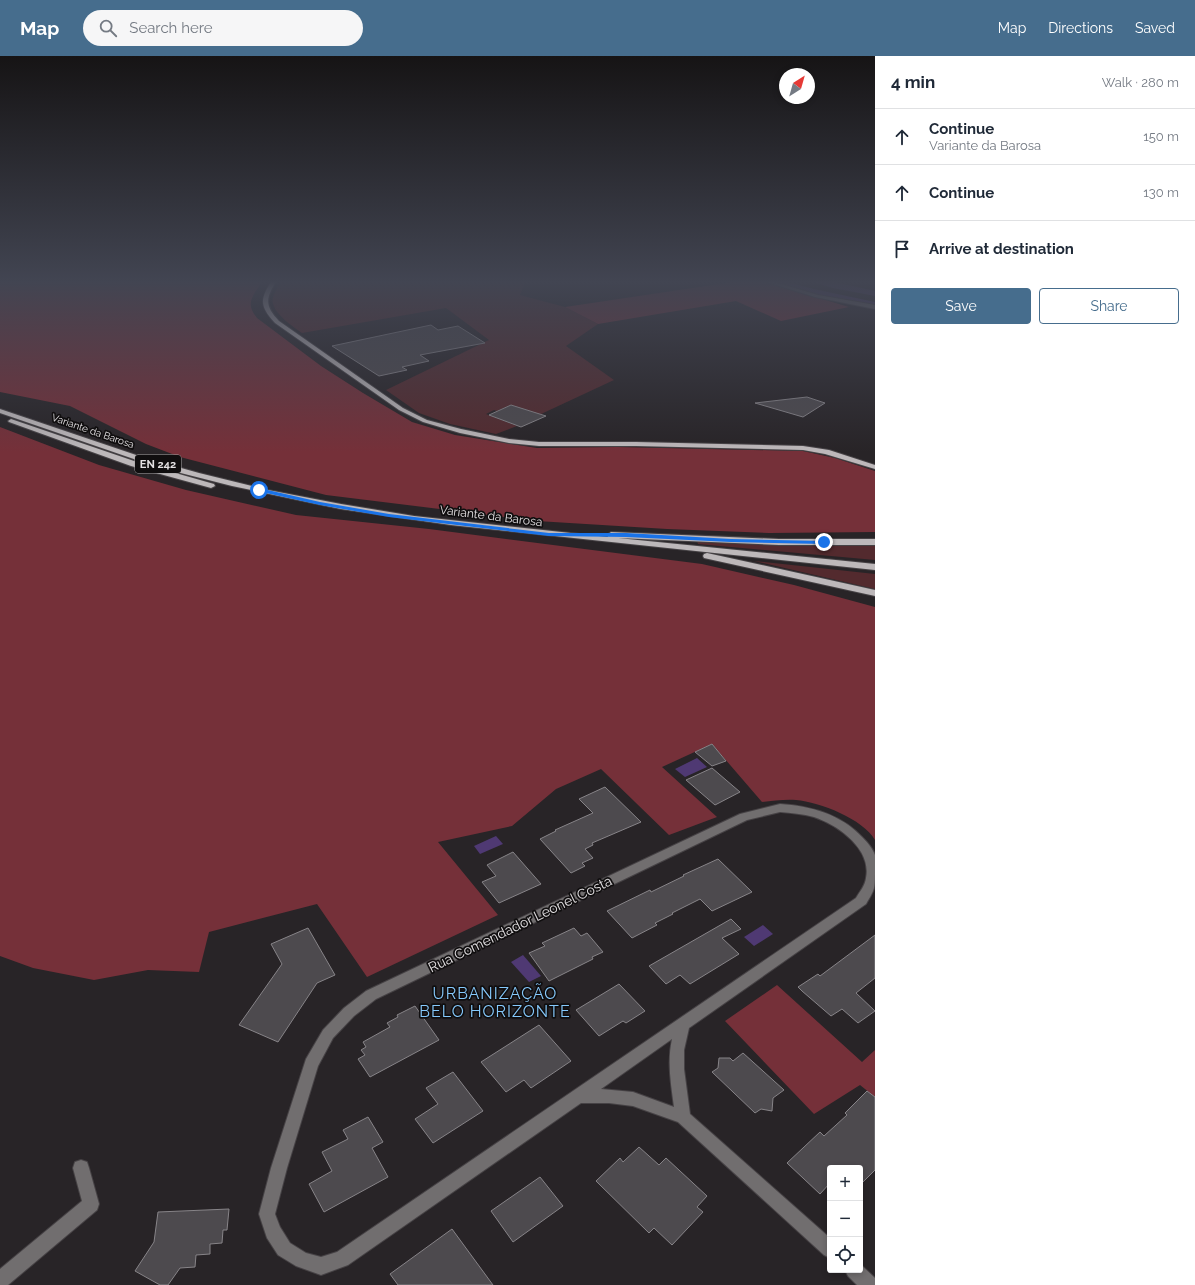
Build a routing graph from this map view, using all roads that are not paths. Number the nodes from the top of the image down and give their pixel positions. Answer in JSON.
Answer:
{"nodes":[{"id":1,"x":299,"y":337,"type":"edge"},
{"id":2,"x":0,"y":410,"type":"edge"},
{"id":3,"x":0,"y":418,"type":"edge"},
{"id":4,"x":875,"y":467,"type":"edge"},
{"id":5,"x":320,"y":504,"type":"junction"},
{"id":6,"x":549,"y":534,"type":"junction"},
{"id":7,"x":627,"y":542,"type":"junction"},
{"id":8,"x":875,"y":542,"type":"edge"},
{"id":9,"x":875,"y":567,"type":"edge"},
{"id":10,"x":875,"y":593,"type":"edge"},
{"id":11,"x":682,"y":1025,"type":"junction"},
{"id":12,"x":577,"y":1096,"type":"junction"},
{"id":13,"x":683,"y":1117,"type":"junction"},
{"id":14,"x":81,"y":1168,"type":"dead end"},
{"id":15,"x":827,"y":1246,"type":"edge"},
{"id":16,"x":857,"y":1273,"type":"edge"},
{"id":17,"x":0,"y":1280,"type":"edge"},
{"id":18,"x":870,"y":1285,"type":"edge"}],
"edges":[{"from":1,"to":4,"type":"main road"},
{"from":2,"to":5,"type":"main road","name":"Variante da Barosa","number":"EN 242"},
{"from":3,"to":5,"type":"main road","name":"Variante da Barosa","number":"EN 242"},
{"from":5,"to":6,"type":"main road","name":"Variante da Barosa","number":"EN 242"},
{"from":6,"to":7,"type":"main road","name":"Variante da Barosa","number":"EN 242"},
{"from":6,"to":8,"type":"main road"},
{"from":7,"to":9,"type":"main road","name":"Variante da Barosa","number":"EN 242"},
{"from":7,"to":10,"type":"main road"},
{"from":11,"to":12,"type":"street","name":"Rua Comendador Leonel Costa"},
{"from":11,"to":12,"type":"street","name":"Rua Comendador Leonel Costa"},
{"from":11,"to":13,"type":"street"},
{"from":12,"to":13,"type":"street"},
{"from":13,"to":15,"type":"street"},
{"from":14,"to":17,"type":"street"},
{"from":16,"to":18,"type":"street"}]}
